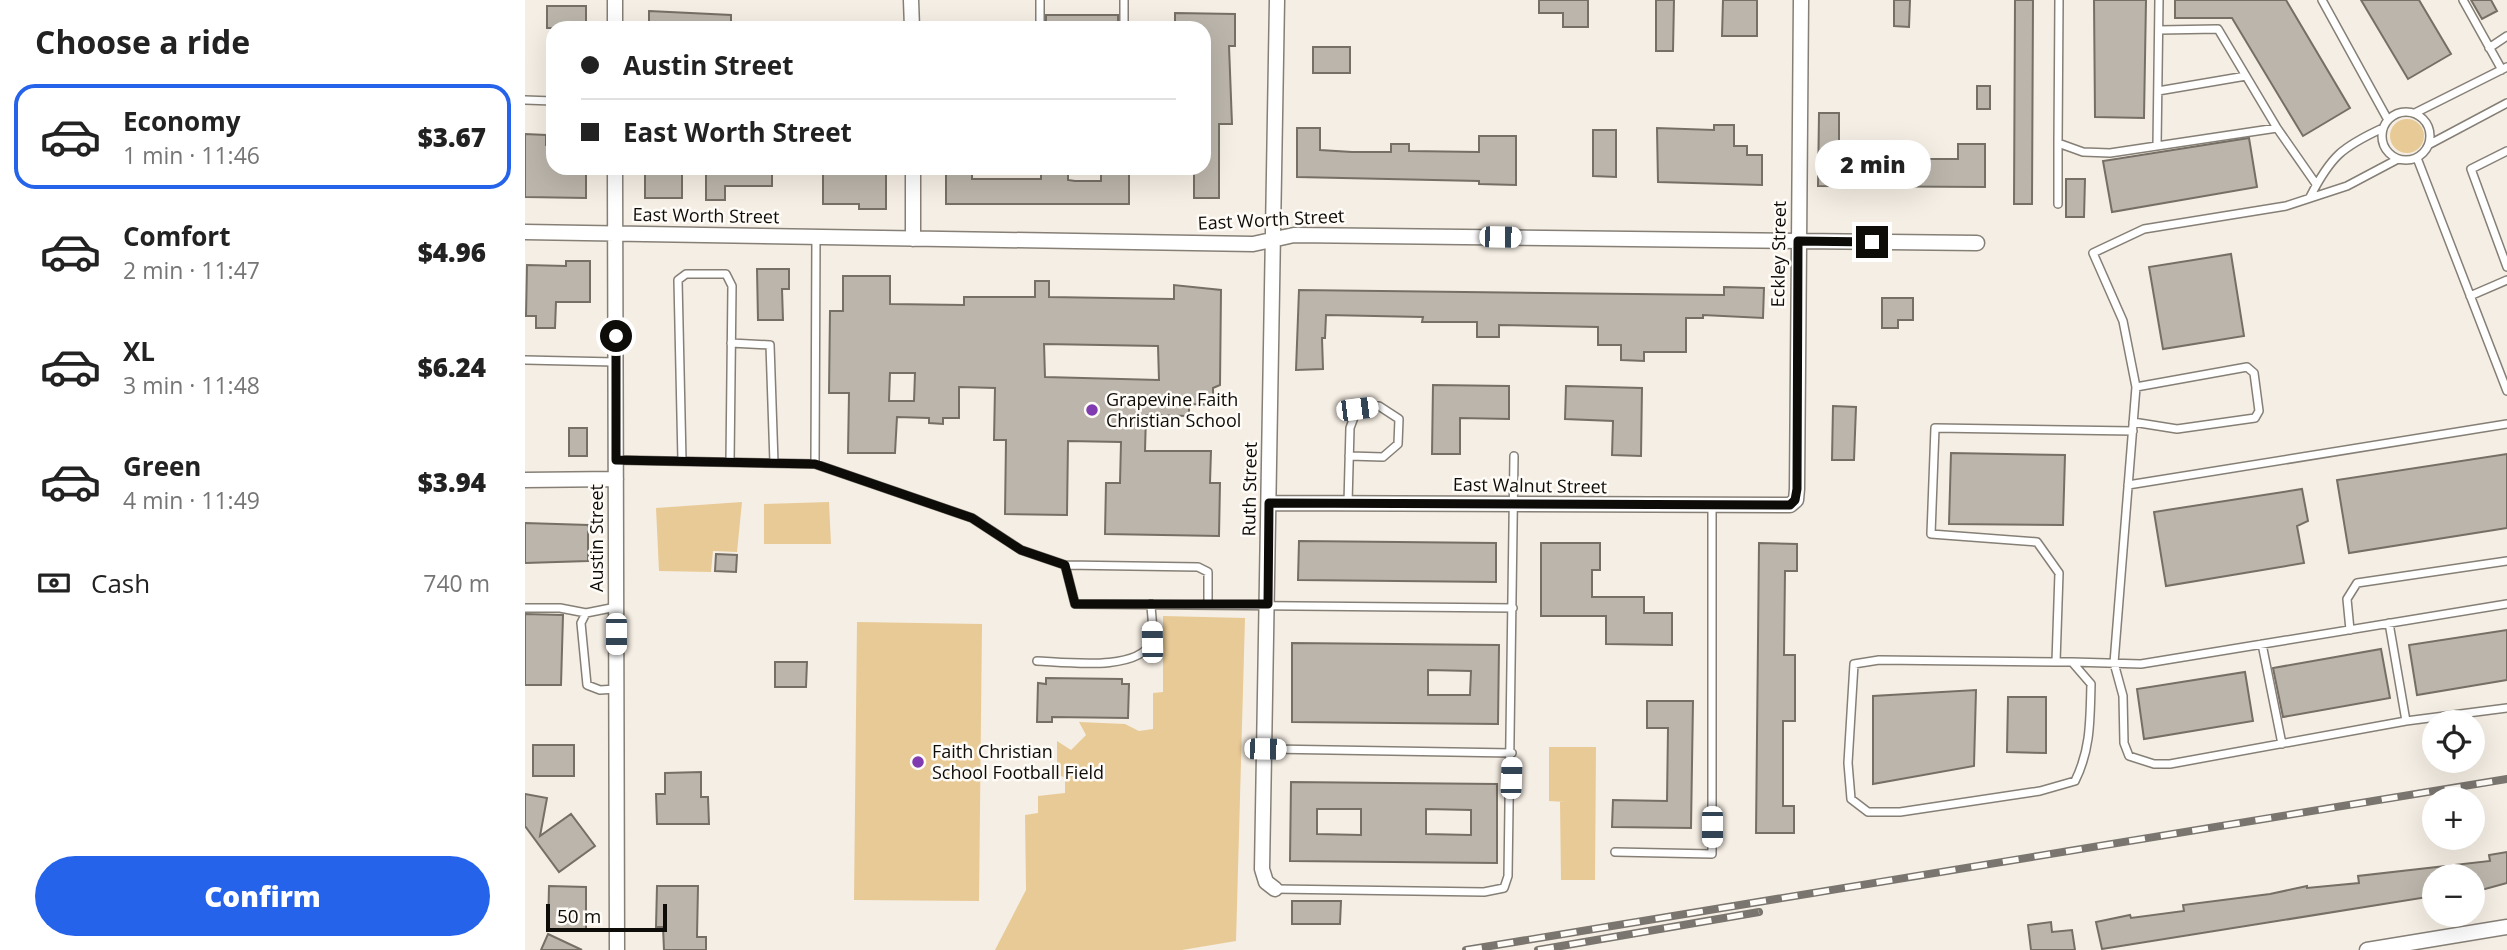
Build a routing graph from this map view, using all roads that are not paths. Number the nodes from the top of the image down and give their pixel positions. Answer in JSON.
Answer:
{"nodes":[{"id":1,"x":615,"y":0,"type":"edge"},
{"id":2,"x":911,"y":0,"type":"edge"},
{"id":3,"x":1040,"y":0,"type":"edge"},
{"id":4,"x":1124,"y":0,"type":"edge"},
{"id":5,"x":1277,"y":0,"type":"edge"},
{"id":6,"x":1801,"y":0,"type":"edge"},
{"id":7,"x":2059,"y":0,"type":"edge"},
{"id":8,"x":2159,"y":0,"type":"edge"},
{"id":9,"x":2322,"y":0,"type":"edge"},
{"id":10,"x":2463,"y":0,"type":"edge"},
{"id":11,"x":615,"y":21,"type":"edge"},
{"id":12,"x":912,"y":21,"type":"edge"},
{"id":13,"x":1040,"y":21,"type":"edge"},
{"id":14,"x":1124,"y":21,"type":"edge"},
{"id":15,"x":2159,"y":30,"type":"junction"},
{"id":16,"x":2507,"y":36,"type":"edge"},
{"id":17,"x":2489,"y":48,"type":"junction"},
{"id":18,"x":2504,"y":69,"type":"edge"},
{"id":19,"x":2246,"y":75,"type":"junction"},
{"id":20,"x":2158,"y":91,"type":"junction"},
{"id":21,"x":525,"y":100,"type":"edge"},
{"id":22,"x":546,"y":101,"type":"edge"},
{"id":23,"x":2507,"y":103,"type":"edge"},
{"id":24,"x":2415,"y":113,"type":"junction"},
{"id":25,"x":2388,"y":120,"type":"junction"},
{"id":26,"x":2277,"y":128,"type":"junction"},
{"id":27,"x":2383,"y":128,"type":"junction"},
{"id":28,"x":2058,"y":143,"type":"junction"},
{"id":29,"x":2430,"y":145,"type":"junction"},
{"id":30,"x":2157,"y":146,"type":"junction"},
{"id":31,"x":2507,"y":151,"type":"edge"},
{"id":32,"x":2417,"y":158,"type":"junction"},
{"id":33,"x":2398,"y":159,"type":"junction"},
{"id":34,"x":615,"y":175,"type":"edge"},
{"id":35,"x":912,"y":175,"type":"edge"},
{"id":36,"x":2316,"y":184,"type":"junction"},
{"id":37,"x":2310,"y":197,"type":"junction"},
{"id":38,"x":2058,"y":204,"type":"dead end"},
{"id":39,"x":525,"y":232,"type":"edge"},
{"id":40,"x":615,"y":234,"type":"junction"},
{"id":41,"x":816,"y":237,"type":"junction"},
{"id":42,"x":913,"y":239,"type":"junction"},
{"id":43,"x":1273,"y":239,"type":"junction"},
{"id":44,"x":1798,"y":241,"type":"junction"},
{"id":45,"x":1977,"y":243,"type":"dead end"},
{"id":46,"x":2507,"y":267,"type":"edge"},
{"id":47,"x":2507,"y":280,"type":"edge"},
{"id":48,"x":2470,"y":296,"type":"junction"},
{"id":49,"x":731,"y":343,"type":"junction"},
{"id":50,"x":525,"y":360,"type":"edge"},
{"id":51,"x":616,"y":362,"type":"junction"},
{"id":52,"x":2136,"y":387,"type":"junction"},
{"id":53,"x":2507,"y":391,"type":"edge"},
{"id":54,"x":2133,"y":422,"type":"junction"},
{"id":55,"x":2507,"y":424,"type":"edge"},
{"id":56,"x":2133,"y":431,"type":"junction"},
{"id":57,"x":1349,"y":456,"type":"junction"},
{"id":58,"x":1514,"y":456,"type":"dead end"},
{"id":59,"x":616,"y":460,"type":"junction"},
{"id":60,"x":682,"y":461,"type":"junction"},
{"id":61,"x":730,"y":462,"type":"junction"},
{"id":62,"x":775,"y":463,"type":"junction"},
{"id":63,"x":815,"y":464,"type":"junction"},
{"id":64,"x":616,"y":479,"type":"junction"},
{"id":65,"x":525,"y":480,"type":"edge"},
{"id":66,"x":2128,"y":485,"type":"junction"},
{"id":67,"x":1269,"y":503,"type":"junction"},
{"id":68,"x":1348,"y":503,"type":"junction"},
{"id":69,"x":1515,"y":505,"type":"junction"},
{"id":70,"x":1790,"y":505,"type":"joint"},
{"id":71,"x":1712,"y":507,"type":"junction"},
{"id":72,"x":2507,"y":561,"type":"edge"},
{"id":73,"x":1065,"y":565,"type":"junction"},
{"id":74,"x":1151,"y":604,"type":"junction"},
{"id":75,"x":1208,"y":604,"type":"junction"},
{"id":76,"x":1268,"y":604,"type":"junction"},
{"id":77,"x":2507,"y":604,"type":"edge"},
{"id":78,"x":616,"y":607,"type":"junction"},
{"id":79,"x":525,"y":608,"type":"edge"},
{"id":80,"x":1513,"y":608,"type":"junction"},
{"id":81,"x":586,"y":614,"type":"junction"},
{"id":82,"x":2389,"y":623,"type":"junction"},
{"id":83,"x":2350,"y":630,"type":"junction"},
{"id":84,"x":2262,"y":644,"type":"junction"},
{"id":85,"x":1037,"y":661,"type":"dead end"},
{"id":86,"x":2056,"y":662,"type":"junction"},
{"id":87,"x":2072,"y":662,"type":"junction"},
{"id":88,"x":2114,"y":663,"type":"junction"},
{"id":89,"x":616,"y":689,"type":"junction"},
{"id":90,"x":2507,"y":708,"type":"edge"},
{"id":91,"x":2406,"y":721,"type":"junction"},
{"id":92,"x":2283,"y":744,"type":"junction"},
{"id":93,"x":1265,"y":749,"type":"junction"},
{"id":94,"x":1512,"y":753,"type":"junction"},
{"id":95,"x":1615,"y":852,"type":"dead end"},
{"id":96,"x":1275,"y":889,"type":"joint"},
{"id":97,"x":2507,"y":927,"type":"edge"},
{"id":98,"x":2426,"y":946,"type":"edge"},
{"id":99,"x":617,"y":950,"type":"edge"},
{"id":100,"x":2367,"y":950,"type":"edge"}],
"edges":[{"from":1,"to":11,"type":"street"},
{"from":2,"to":12,"type":"street"},
{"from":3,"to":13,"type":"lane"},
{"from":4,"to":14,"type":"lane"},
{"from":5,"to":43,"type":"street","name":"Ruth Street"},
{"from":6,"to":44,"type":"street","name":"Eckley Street"},
{"from":7,"to":28,"type":"lane"},
{"from":8,"to":15,"type":"lane"},
{"from":9,"to":25,"type":"lane"},
{"from":10,"to":17,"type":"lane"},
{"from":15,"to":19,"type":"lane"},
{"from":15,"to":20,"type":"lane"},
{"from":16,"to":17,"type":"lane"},
{"from":17,"to":18,"type":"lane"},
{"from":18,"to":24,"type":"lane"},
{"from":19,"to":20,"type":"lane"},
{"from":19,"to":26,"type":"lane"},
{"from":20,"to":30,"type":"lane"},
{"from":21,"to":22,"type":"lane"},
{"from":23,"to":29,"type":"lane"},
{"from":24,"to":25,"type":"lane"},
{"from":24,"to":29,"type":"lane"},
{"from":25,"to":27,"type":"lane"},
{"from":26,"to":30,"type":"lane"},
{"from":26,"to":36,"type":"lane"},
{"from":27,"to":33,"type":"lane"},
{"from":27,"to":36,"type":"lane"},
{"from":28,"to":30,"type":"lane"},
{"from":28,"to":38,"type":"lane"},
{"from":29,"to":32,"type":"lane"},
{"from":31,"to":46,"type":"lane"},
{"from":32,"to":33,"type":"lane"},
{"from":32,"to":48,"type":"lane"},
{"from":33,"to":37,"type":"lane"},
{"from":34,"to":40,"type":"street","name":"Austin Street"},
{"from":35,"to":42,"type":"street"},
{"from":36,"to":37,"type":"lane"},
{"from":37,"to":52,"type":"lane"},
{"from":39,"to":40,"type":"street","name":"East Worth Street"},
{"from":40,"to":41,"type":"street","name":"East Worth Street"},
{"from":40,"to":51,"type":"street","name":"Austin Street"},
{"from":41,"to":42,"type":"street","name":"East Worth Street"},
{"from":41,"to":63,"type":"lane"},
{"from":42,"to":43,"type":"street","name":"East Worth Street"},
{"from":43,"to":44,"type":"street","name":"East Worth Street"},
{"from":43,"to":67,"type":"street","name":"Ruth Street"},
{"from":44,"to":45,"type":"street","name":"East Worth Street"},
{"from":44,"to":70,"type":"street","name":"Eckley Street"},
{"from":47,"to":48,"type":"lane"},
{"from":48,"to":53,"type":"lane"},
{"from":49,"to":60,"type":"lane"},
{"from":49,"to":61,"type":"lane"},
{"from":49,"to":62,"type":"lane"},
{"from":50,"to":51,"type":"lane"},
{"from":51,"to":59,"type":"street","name":"Austin Street"},
{"from":52,"to":54,"type":"lane"},
{"from":52,"to":54,"type":"lane"},
{"from":54,"to":56,"type":"lane"},
{"from":55,"to":66,"type":"lane"},
{"from":56,"to":66,"type":"lane"},
{"from":56,"to":86,"type":"lane"},
{"from":57,"to":57,"type":"lane"},
{"from":57,"to":68,"type":"lane"},
{"from":58,"to":69,"type":"lane"},
{"from":59,"to":60,"type":"lane"},
{"from":59,"to":64,"type":"street","name":"Austin Street"},
{"from":60,"to":61,"type":"lane"},
{"from":61,"to":62,"type":"lane"},
{"from":62,"to":63,"type":"lane"},
{"from":63,"to":73,"type":"lane"},
{"from":64,"to":65,"type":"street"},
{"from":64,"to":78,"type":"street","name":"Austin Street"},
{"from":66,"to":88,"type":"lane"},
{"from":67,"to":68,"type":"street","name":"East Walnut Street"},
{"from":67,"to":76,"type":"street","name":"Ruth Street"},
{"from":68,"to":69,"type":"street","name":"East Walnut Street"},
{"from":69,"to":71,"type":"street","name":"East Walnut Street"},
{"from":69,"to":80,"type":"lane"},
{"from":70,"to":71,"type":"street","name":"East Walnut Street"},
{"from":71,"to":95,"type":"lane"},
{"from":72,"to":83,"type":"lane"},
{"from":73,"to":74,"type":"lane"},
{"from":73,"to":75,"type":"lane"},
{"from":74,"to":75,"type":"lane"},
{"from":74,"to":85,"type":"lane"},
{"from":75,"to":76,"type":"lane"},
{"from":76,"to":80,"type":"lane"},
{"from":76,"to":93,"type":"street","name":"Ruth Street"},
{"from":77,"to":82,"type":"lane"},
{"from":78,"to":81,"type":"lane"},
{"from":78,"to":89,"type":"street","name":"Austin Street"},
{"from":79,"to":81,"type":"lane"},
{"from":80,"to":94,"type":"lane"},
{"from":81,"to":89,"type":"lane"},
{"from":82,"to":83,"type":"lane"},
{"from":82,"to":91,"type":"lane"},
{"from":83,"to":84,"type":"lane"},
{"from":84,"to":88,"type":"lane"},
{"from":84,"to":92,"type":"lane"},
{"from":86,"to":87,"type":"lane"},
{"from":86,"to":87,"type":"lane"},
{"from":87,"to":88,"type":"lane"},
{"from":88,"to":92,"type":"lane"},
{"from":89,"to":99,"type":"street","name":"Austin Street"},
{"from":90,"to":91,"type":"lane"},
{"from":91,"to":92,"type":"lane"},
{"from":93,"to":94,"type":"lane"},
{"from":93,"to":96,"type":"street","name":"Ruth Street"},
{"from":94,"to":96,"type":"lane"},
{"from":97,"to":98,"type":"street"},
{"from":98,"to":100,"type":"street"}]}
